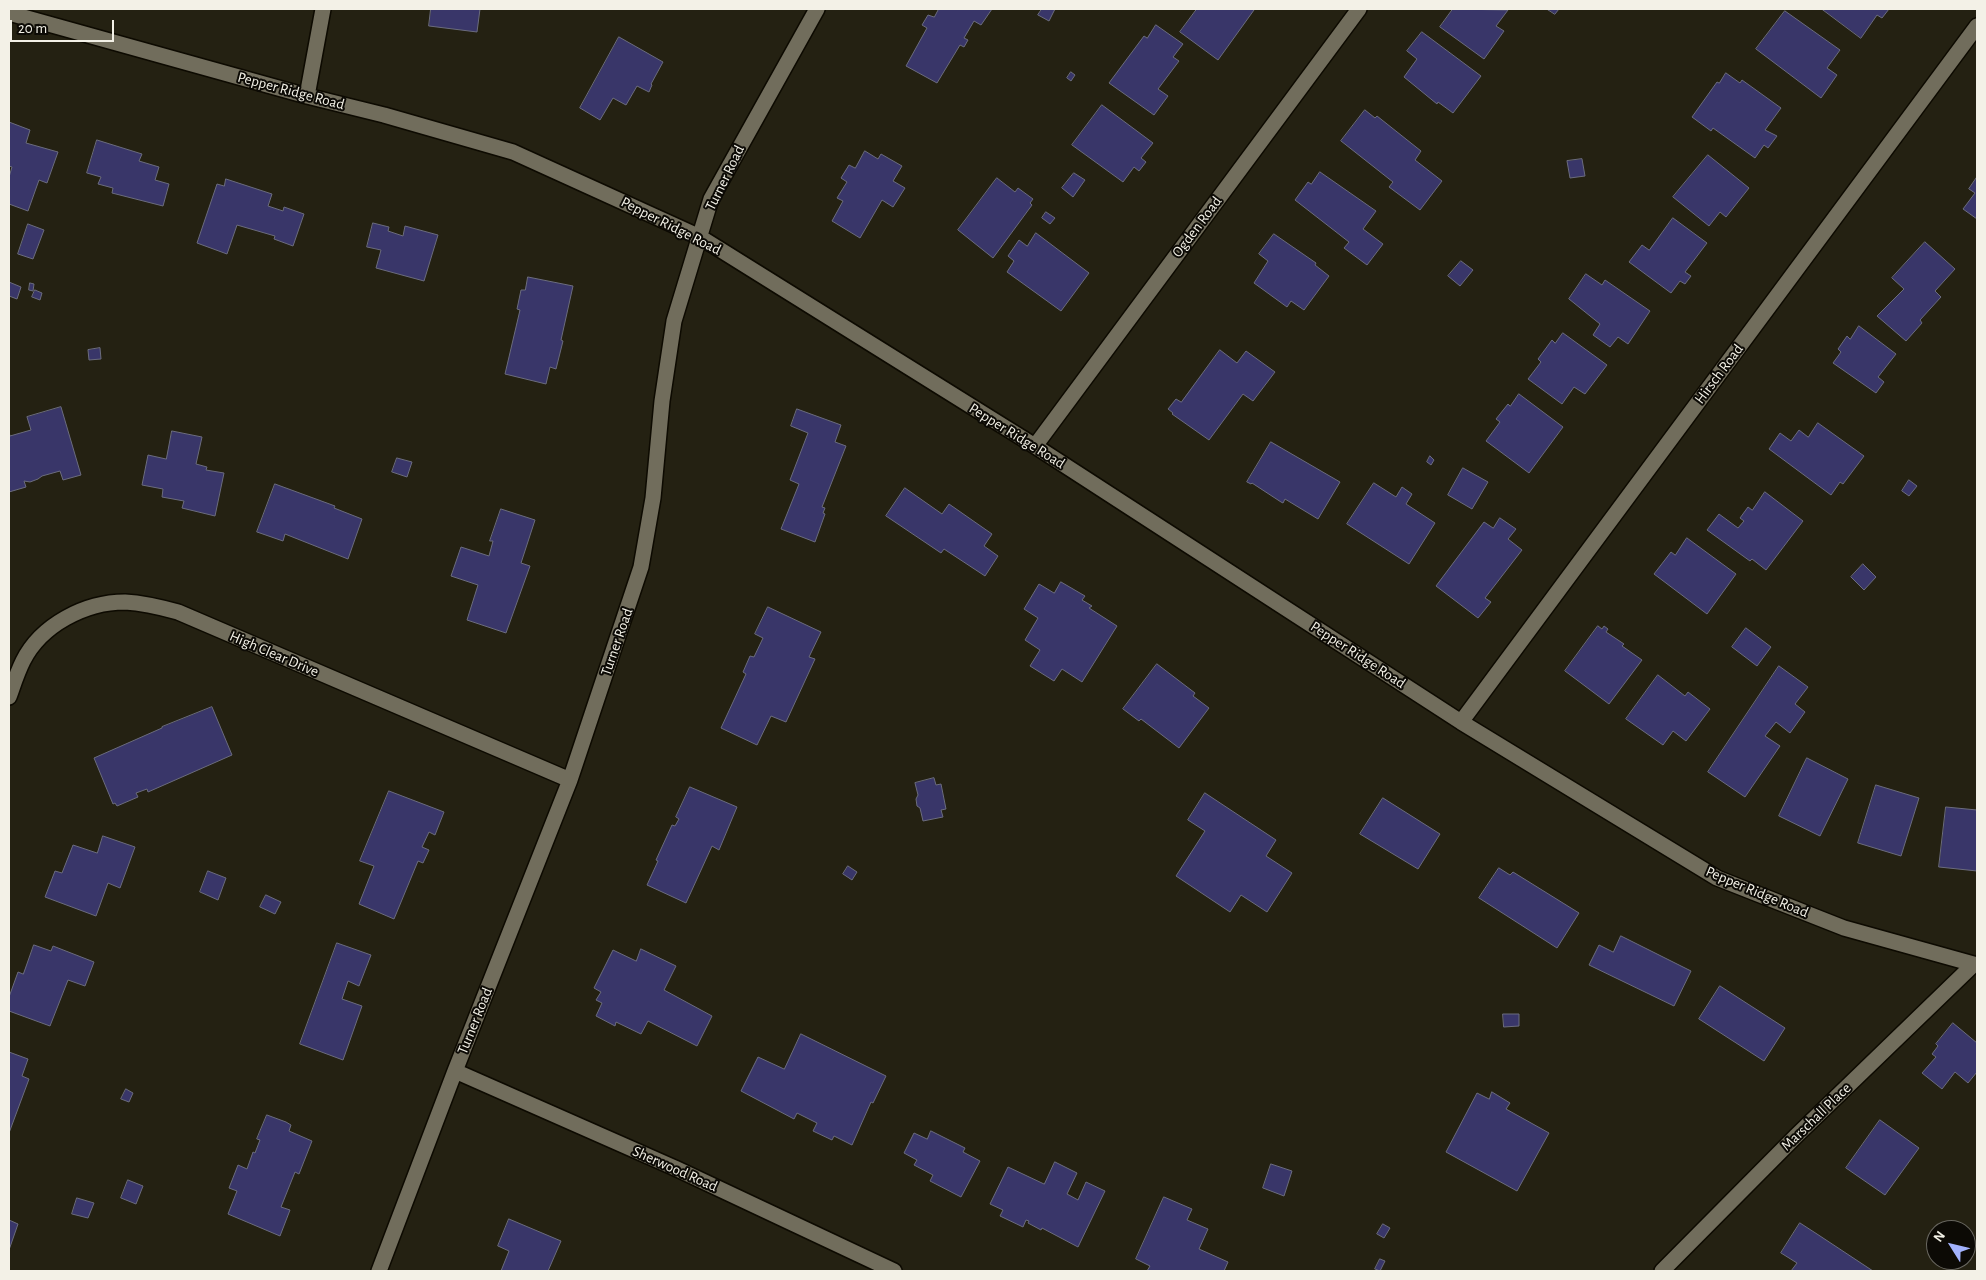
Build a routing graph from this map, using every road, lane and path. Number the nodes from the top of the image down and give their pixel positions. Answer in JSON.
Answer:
{"nodes":[{"id":1,"x":323,"y":9,"type":"edge"},
{"id":2,"x":817,"y":9,"type":"edge"},
{"id":3,"x":1359,"y":9,"type":"edge"},
{"id":4,"x":9,"y":13,"type":"edge"},
{"id":5,"x":1977,"y":26,"type":"edge"},
{"id":6,"x":307,"y":96,"type":"junction"},
{"id":7,"x":700,"y":237,"type":"junction"},
{"id":8,"x":1035,"y":446,"type":"junction"},
{"id":9,"x":9,"y":698,"type":"edge"},
{"id":10,"x":1461,"y":722,"type":"junction"},
{"id":11,"x":570,"y":780,"type":"junction"},
{"id":12,"x":1975,"y":965,"type":"edge"},
{"id":13,"x":455,"y":1072,"type":"junction"},
{"id":14,"x":379,"y":1271,"type":"edge"},
{"id":15,"x":894,"y":1271,"type":"edge"},
{"id":16,"x":1662,"y":1271,"type":"edge"}],
"edges":[{"from":1,"to":6,"type":"street"},
{"from":2,"to":7,"type":"street","name":"Turner Road"},
{"from":3,"to":8,"type":"street","name":"Ogden Road"},
{"from":4,"to":6,"type":"street","name":"Pepper Ridge Road"},
{"from":5,"to":10,"type":"street","name":"Hirsch Road"},
{"from":6,"to":7,"type":"street","name":"Pepper Ridge Road"},
{"from":7,"to":8,"type":"street","name":"Pepper Ridge Road"},
{"from":7,"to":11,"type":"street","name":"Turner Road"},
{"from":8,"to":10,"type":"street","name":"Pepper Ridge Road"},
{"from":9,"to":11,"type":"street","name":"High Clear Drive"},
{"from":10,"to":12,"type":"street","name":"Pepper Ridge Road"},
{"from":11,"to":13,"type":"street","name":"Turner Road"},
{"from":12,"to":16,"type":"street","name":"Marschall Place"},
{"from":13,"to":14,"type":"street","name":"Turner Road"},
{"from":13,"to":15,"type":"street","name":"Sherwood Road"}]}
